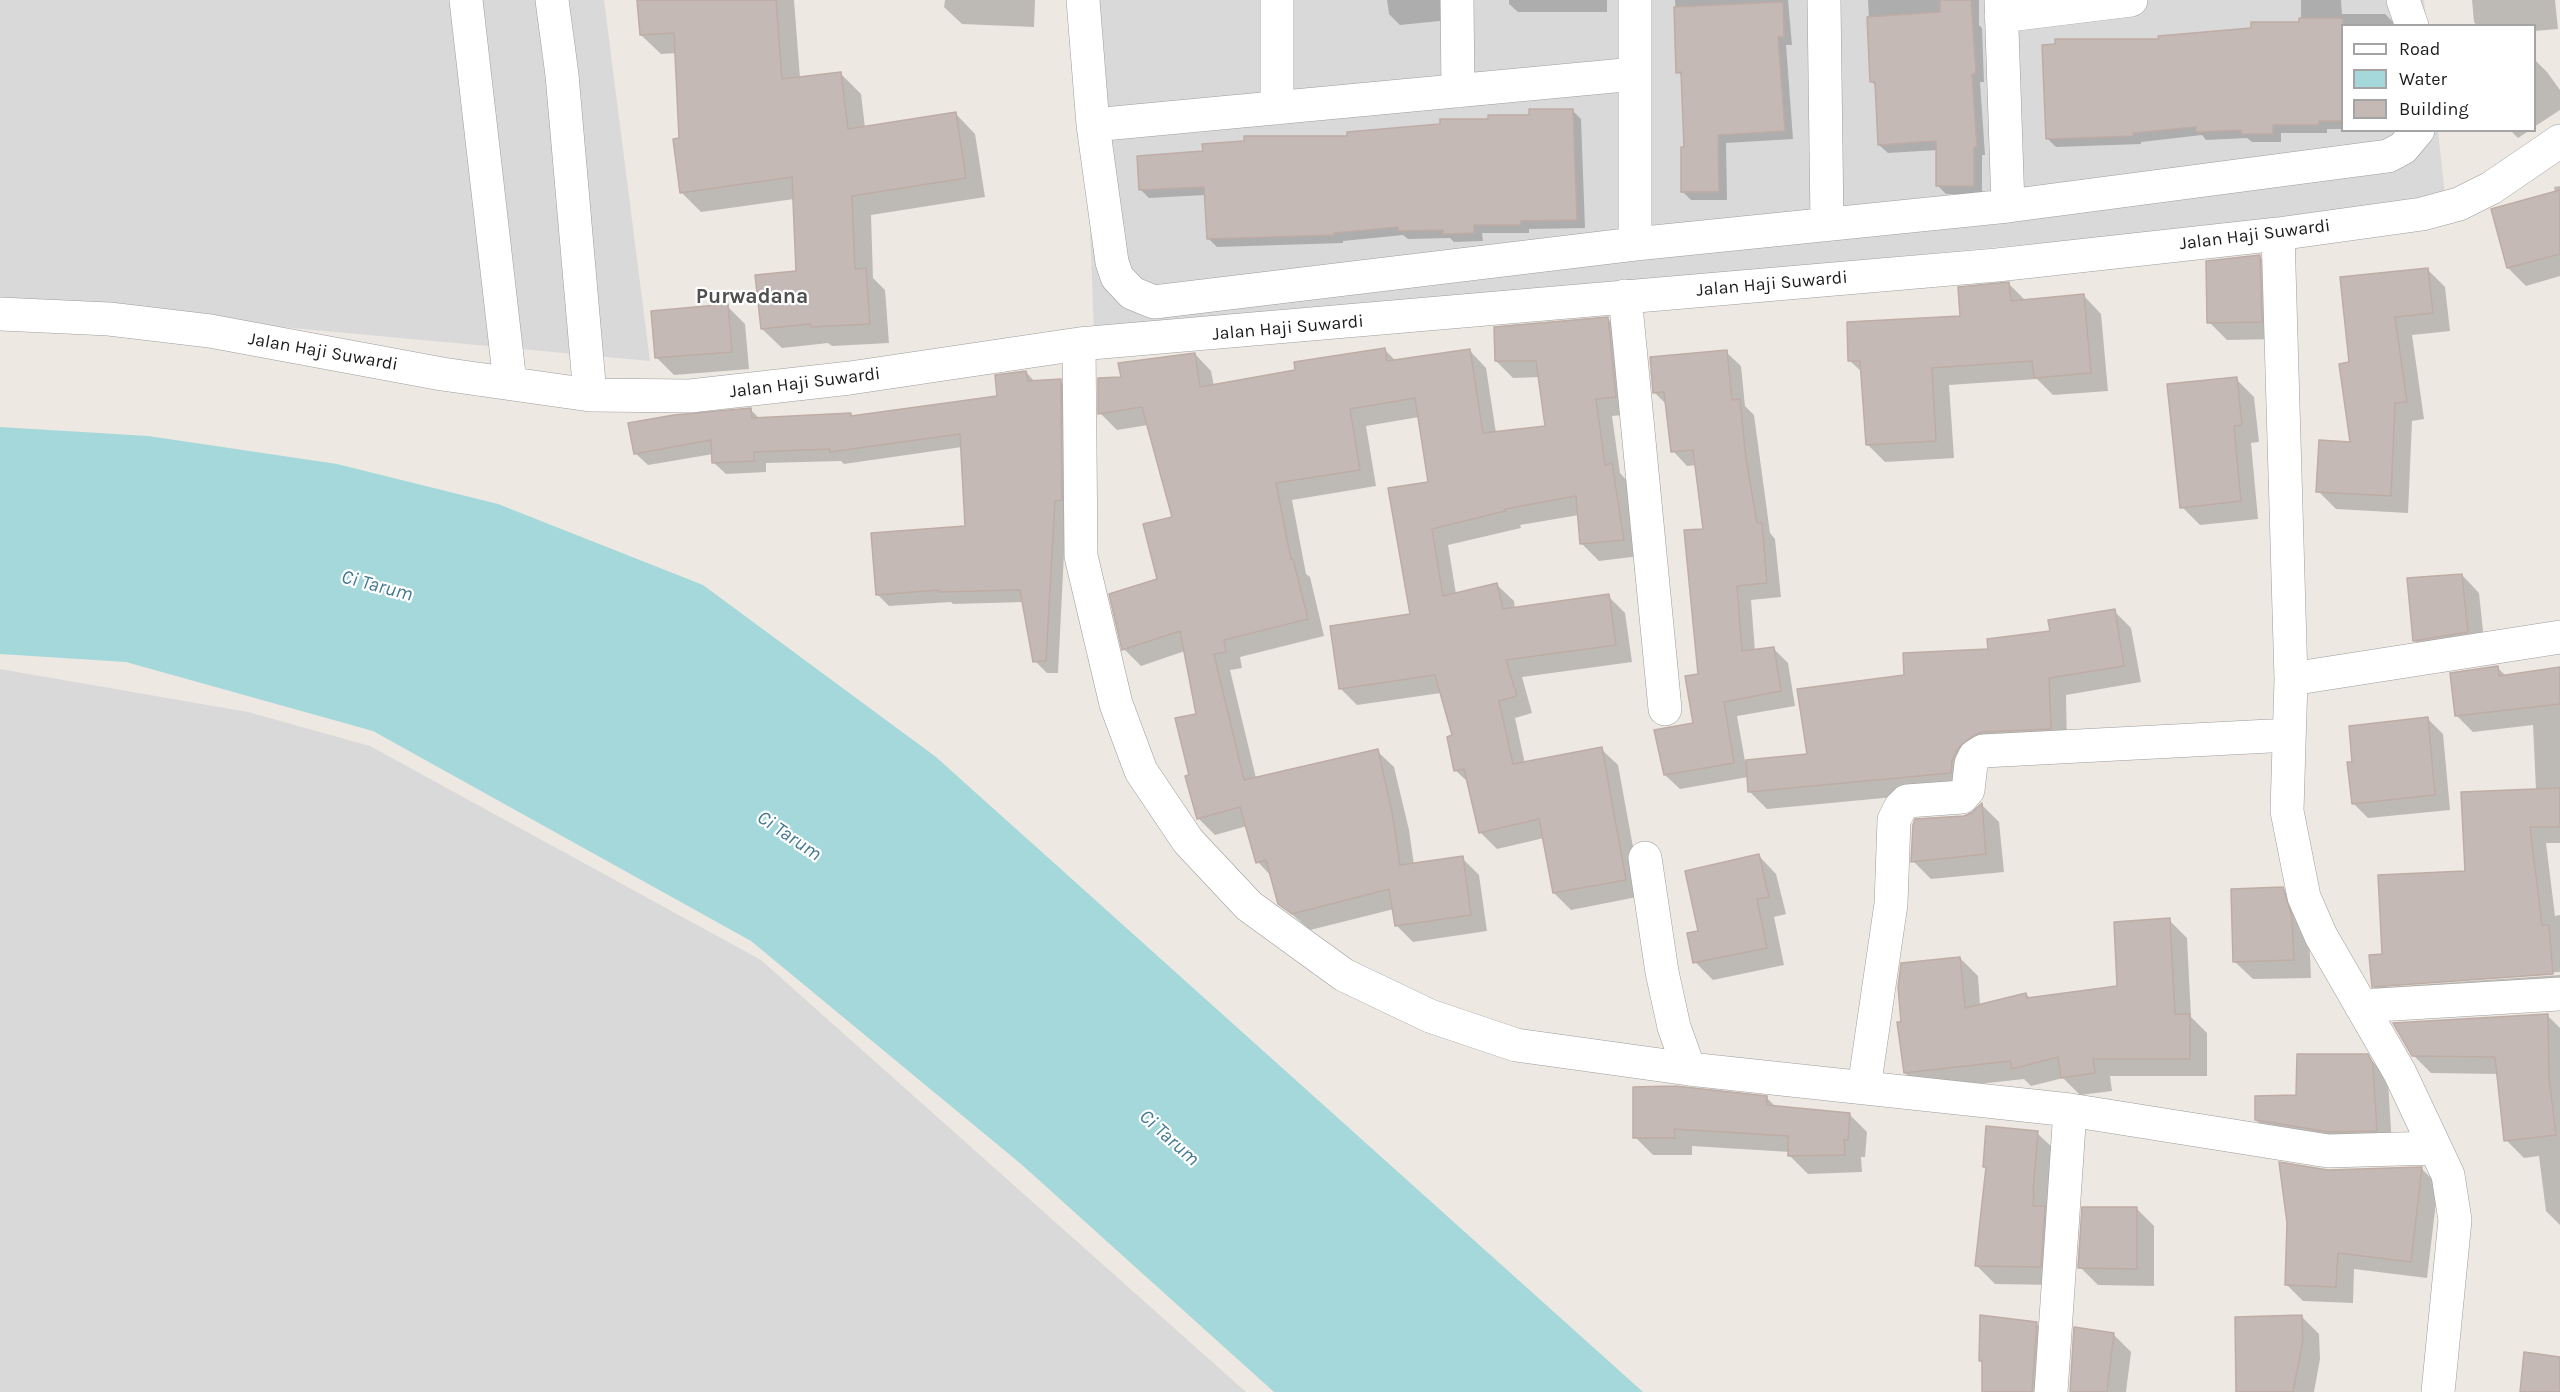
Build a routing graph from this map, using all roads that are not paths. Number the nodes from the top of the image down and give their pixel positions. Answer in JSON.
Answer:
{"nodes":[{"id":1,"x":466,"y":0,"type":"edge"},
{"id":2,"x":552,"y":0,"type":"edge"},
{"id":3,"x":1083,"y":0,"type":"edge"},
{"id":4,"x":1276,"y":0,"type":"edge"},
{"id":5,"x":1457,"y":0,"type":"edge"},
{"id":6,"x":1635,"y":0,"type":"edge"},
{"id":7,"x":1824,"y":0,"type":"edge"},
{"id":8,"x":2131,"y":0,"type":"edge"},
{"id":9,"x":2403,"y":0,"type":"edge"},
{"id":10,"x":2001,"y":8,"type":"edge"},
{"id":11,"x":2411,"y":24,"type":"edge"},
{"id":12,"x":1635,"y":74,"type":"junction"},
{"id":13,"x":1458,"y":91,"type":"junction"},
{"id":14,"x":1277,"y":108,"type":"junction"},
{"id":15,"x":1093,"y":125,"type":"junction"},
{"id":16,"x":2416,"y":132,"type":"edge"},
{"id":17,"x":2560,"y":141,"type":"edge"},
{"id":18,"x":2007,"y":206,"type":"junction"},
{"id":19,"x":1827,"y":223,"type":"junction"},
{"id":20,"x":2278,"y":234,"type":"junction"},
{"id":21,"x":1635,"y":244,"type":"junction"},
{"id":22,"x":1625,"y":296,"type":"junction"},
{"id":23,"x":0,"y":314,"type":"edge"},
{"id":24,"x":1079,"y":344,"type":"junction"},
{"id":25,"x":510,"y":383,"type":"junction"},
{"id":26,"x":590,"y":395,"type":"junction"},
{"id":27,"x":2560,"y":637,"type":"edge"},
{"id":28,"x":2291,"y":679,"type":"junction"},
{"id":29,"x":1665,"y":709,"type":"dead end"},
{"id":30,"x":2289,"y":735,"type":"junction"},
{"id":31,"x":1645,"y":858,"type":"dead end"},
{"id":32,"x":2560,"y":994,"type":"edge"},
{"id":33,"x":2361,"y":1006,"type":"junction"},
{"id":34,"x":1689,"y":1069,"type":"junction"},
{"id":35,"x":1864,"y":1088,"type":"junction"},
{"id":36,"x":2070,"y":1110,"type":"junction"},
{"id":37,"x":2435,"y":1148,"type":"junction"},
{"id":38,"x":2050,"y":1392,"type":"edge"},
{"id":39,"x":2438,"y":1392,"type":"edge"}],
"edges":[{"from":1,"to":25,"type":"street"},
{"from":2,"to":26,"type":"street"},
{"from":3,"to":15,"type":"street"},
{"from":4,"to":14,"type":"street"},
{"from":5,"to":13,"type":"street"},
{"from":6,"to":12,"type":"street"},
{"from":7,"to":19,"type":"street"},
{"from":8,"to":10,"type":"street"},
{"from":9,"to":11,"type":"street"},
{"from":10,"to":18,"type":"street"},
{"from":12,"to":13,"type":"street"},
{"from":12,"to":21,"type":"street"},
{"from":13,"to":14,"type":"street"},
{"from":14,"to":15,"type":"street"},
{"from":15,"to":21,"type":"street"},
{"from":16,"to":18,"type":"street"},
{"from":17,"to":20,"type":"street","name":"Jalan Haji Suwardi"},
{"from":18,"to":19,"type":"street"},
{"from":19,"to":21,"type":"street"},
{"from":20,"to":22,"type":"street","name":"Jalan Haji Suwardi"},
{"from":20,"to":28,"type":"street"},
{"from":22,"to":24,"type":"street","name":"Jalan Haji Suwardi"},
{"from":22,"to":29,"type":"street"},
{"from":23,"to":25,"type":"street","name":"Jalan Haji Suwardi"},
{"from":24,"to":26,"type":"street","name":"Jalan Haji Suwardi"},
{"from":24,"to":34,"type":"street"},
{"from":25,"to":26,"type":"street","name":"Jalan Haji Suwardi"},
{"from":27,"to":28,"type":"street"},
{"from":28,"to":30,"type":"street"},
{"from":30,"to":33,"type":"street"},
{"from":30,"to":35,"type":"street"},
{"from":31,"to":34,"type":"street"},
{"from":32,"to":33,"type":"street"},
{"from":33,"to":37,"type":"street"},
{"from":34,"to":35,"type":"street"},
{"from":35,"to":36,"type":"street"},
{"from":36,"to":37,"type":"street"},
{"from":36,"to":38,"type":"street"},
{"from":37,"to":39,"type":"street"}]}
